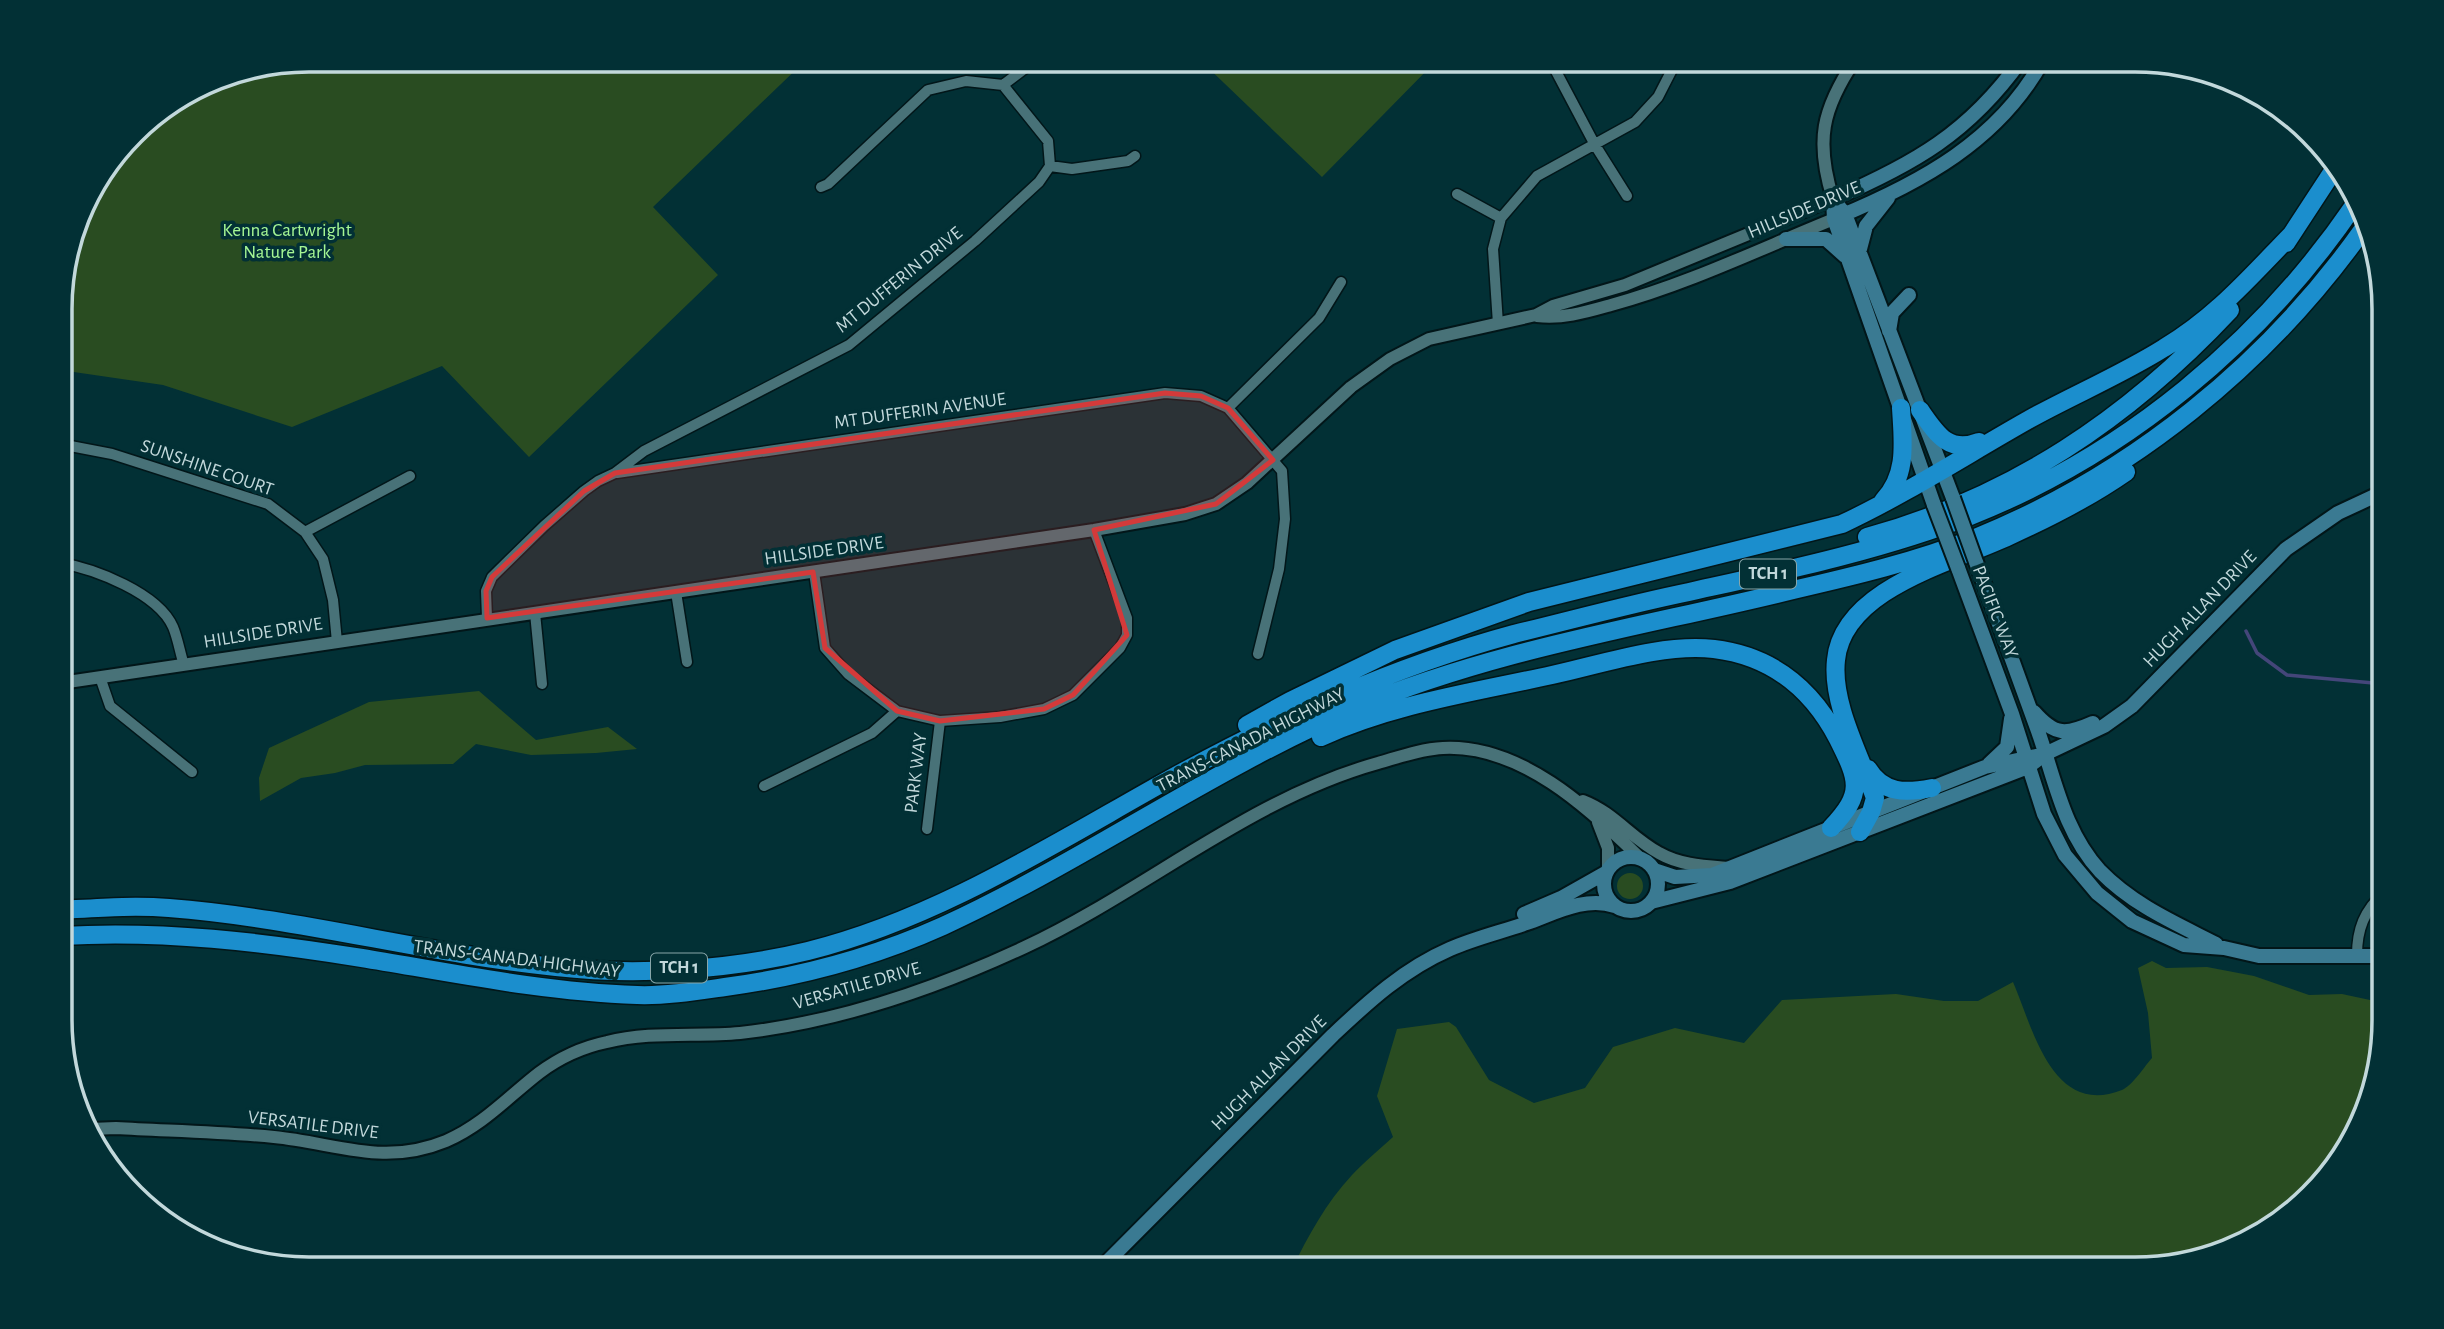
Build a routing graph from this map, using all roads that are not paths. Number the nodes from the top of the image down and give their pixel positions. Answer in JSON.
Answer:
{"nodes":[{"id":1,"x":1020,"y":72,"type":"edge"},
{"id":2,"x":1556,"y":72,"type":"edge"},
{"id":3,"x":1671,"y":72,"type":"edge"},
{"id":4,"x":1848,"y":72,"type":"edge"},
{"id":5,"x":2013,"y":72,"type":"edge"},
{"id":6,"x":2035,"y":72,"type":"edge"},
{"id":7,"x":1003,"y":85,"type":"junction"},
{"id":8,"x":1595,"y":145,"type":"junction"},
{"id":9,"x":1135,"y":156,"type":"dead end"},
{"id":10,"x":1050,"y":166,"type":"junction"},
{"id":11,"x":2330,"y":175,"type":"edge"},
{"id":12,"x":821,"y":187,"type":"dead end"},
{"id":13,"x":1457,"y":194,"type":"dead end"},
{"id":14,"x":1891,"y":194,"type":"junction"},
{"id":15,"x":1627,"y":196,"type":"dead end"},
{"id":16,"x":1833,"y":199,"type":"junction"},
{"id":17,"x":2350,"y":210,"type":"edge"},
{"id":18,"x":1839,"y":216,"type":"junction"},
{"id":19,"x":1501,"y":218,"type":"junction"},
{"id":20,"x":2359,"y":234,"type":"edge"},
{"id":21,"x":2291,"y":235,"type":"junction"},
{"id":22,"x":1786,"y":239,"type":"junction"},
{"id":23,"x":1854,"y":256,"type":"junction"},
{"id":24,"x":1341,"y":282,"type":"dead end"},
{"id":25,"x":1872,"y":289,"type":"junction"},
{"id":26,"x":1536,"y":315,"type":"junction"},
{"id":27,"x":1498,"y":324,"type":"junction"},
{"id":28,"x":1889,"y":331,"type":"junction"},
{"id":29,"x":1228,"y":408,"type":"junction"},
{"id":30,"x":1900,"y":408,"type":"junction"},
{"id":31,"x":1920,"y":410,"type":"junction"},
{"id":32,"x":2190,"y":413,"type":"junction"},
{"id":33,"x":2030,"y":419,"type":"junction"},
{"id":34,"x":72,"y":446,"type":"edge"},
{"id":35,"x":1273,"y":460,"type":"junction"},
{"id":36,"x":1942,"y":469,"type":"junction"},
{"id":37,"x":615,"y":473,"type":"junction"},
{"id":38,"x":410,"y":476,"type":"dead end"},
{"id":39,"x":1926,"y":479,"type":"junction"},
{"id":40,"x":2372,"y":497,"type":"edge"},
{"id":41,"x":1876,"y":509,"type":"junction"},
{"id":42,"x":1094,"y":530,"type":"junction"},
{"id":43,"x":305,"y":532,"type":"junction"},
{"id":44,"x":72,"y":567,"type":"edge"},
{"id":45,"x":814,"y":572,"type":"junction"},
{"id":46,"x":1766,"y":574,"type":"junction"},
{"id":47,"x":676,"y":592,"type":"junction"},
{"id":48,"x":535,"y":613,"type":"junction"},
{"id":49,"x":487,"y":618,"type":"junction"},
{"id":50,"x":337,"y":642,"type":"junction"},
{"id":51,"x":1258,"y":654,"type":"dead end"},
{"id":52,"x":687,"y":662,"type":"dead end"},
{"id":53,"x":184,"y":665,"type":"junction"},
{"id":54,"x":100,"y":677,"type":"junction"},
{"id":55,"x":72,"y":681,"type":"edge"},
{"id":56,"x":542,"y":684,"type":"dead end"},
{"id":57,"x":2029,"y":706,"type":"junction"},
{"id":58,"x":2132,"y":706,"type":"junction"},
{"id":59,"x":897,"y":711,"type":"junction"},
{"id":60,"x":2012,"y":714,"type":"junction"},
{"id":61,"x":940,"y":721,"type":"junction"},
{"id":62,"x":2045,"y":754,"type":"junction"},
{"id":63,"x":1862,"y":760,"type":"junction"},
{"id":64,"x":2027,"y":762,"type":"junction"},
{"id":65,"x":1985,"y":767,"type":"junction"},
{"id":66,"x":1230,"y":771,"type":"junction"},
{"id":67,"x":192,"y":772,"type":"dead end"},
{"id":68,"x":1170,"y":779,"type":"junction"},
{"id":69,"x":764,"y":786,"type":"dead end"},
{"id":70,"x":1932,"y":788,"type":"junction"},
{"id":71,"x":1575,"y":798,"type":"junction"},
{"id":72,"x":1871,"y":812,"type":"junction"},
{"id":73,"x":1595,"y":815,"type":"junction"},
{"id":74,"x":1830,"y":828,"type":"junction"},
{"id":75,"x":927,"y":829,"type":"dead end"},
{"id":76,"x":1860,"y":832,"type":"junction"},
{"id":77,"x":1640,"y":858,"type":"junction"},
{"id":78,"x":1728,"y":868,"type":"junction"},
{"id":79,"x":1654,"y":870,"type":"junction"},
{"id":80,"x":1607,"y":871,"type":"junction"},
{"id":81,"x":1651,"y":902,"type":"junction"},
{"id":82,"x":1615,"y":906,"type":"junction"},
{"id":83,"x":2143,"y":906,"type":"junction"},
{"id":84,"x":2372,"y":907,"type":"edge"},
{"id":85,"x":72,"y":909,"type":"edge"},
{"id":86,"x":2132,"y":921,"type":"junction"},
{"id":87,"x":1487,"y":934,"type":"junction"},
{"id":88,"x":72,"y":936,"type":"edge"},
{"id":89,"x":2224,"y":948,"type":"junction"},
{"id":90,"x":2357,"y":956,"type":"junction"},
{"id":91,"x":2372,"y":956,"type":"edge"},
{"id":92,"x":99,"y":1129,"type":"edge"},
{"id":93,"x":1112,"y":1257,"type":"edge"}],
"edges":[{"from":1,"to":7,"type":"street"},
{"from":2,"to":8,"type":"street"},
{"from":3,"to":8,"type":"street"},
{"from":4,"to":16,"type":"street","name":"PACIFIC WAY"},
{"from":5,"to":16,"type":"main road","name":"HILLSIDE DRIVE"},
{"from":6,"to":14,"type":"main road","name":"HILLSIDE DRIVE"},
{"from":7,"to":10,"type":"street"},
{"from":7,"to":12,"type":"street"},
{"from":8,"to":15,"type":"street"},
{"from":8,"to":19,"type":"street"},
{"from":9,"to":10,"type":"street"},
{"from":10,"to":37,"type":"street","name":"MT DUFFERIN DRIVE"},
{"from":11,"to":21,"type":"highway"},
{"from":13,"to":19,"type":"street"},
{"from":14,"to":18,"type":"main road","name":"HILLSIDE DRIVE"},
{"from":14,"to":23,"type":"main road"},
{"from":16,"to":18,"type":"main road","name":"PACIFIC WAY"},
{"from":16,"to":26,"type":"street","name":"HILLSIDE DRIVE"},
{"from":17,"to":46,"type":"highway","name":"TRANS-CANADA HIGHWAY","number":"TCH 1"},
{"from":18,"to":22,"type":"street","name":"HILLSIDE DRIVE"},
{"from":18,"to":23,"type":"main road","name":"PACIFIC WAY"},
{"from":19,"to":27,"type":"street"},
{"from":20,"to":32,"type":"highway","name":"TRANS-CANADA HIGHWAY","number":"TCH 1"},
{"from":21,"to":33,"type":"highway"},
{"from":21,"to":46,"type":"highway"},
{"from":22,"to":23,"type":"main road"},
{"from":22,"to":26,"type":"street","name":"HILLSIDE DRIVE"},
{"from":23,"to":25,"type":"main road","name":"PACIFIC WAY"},
{"from":23,"to":30,"type":"main road","name":"PACIFIC WAY"},
{"from":24,"to":29,"type":"street"},
{"from":25,"to":28,"type":"main road","name":"PACIFIC WAY"},
{"from":25,"to":28,"type":"main road"},
{"from":26,"to":27,"type":"street","name":"HILLSIDE DRIVE"},
{"from":27,"to":35,"type":"street","name":"HILLSIDE DRIVE"},
{"from":28,"to":31,"type":"main road","name":"PACIFIC WAY"},
{"from":29,"to":35,"type":"street"},
{"from":29,"to":37,"type":"street","name":"MT DUFFERIN AVENUE"},
{"from":30,"to":39,"type":"main road","name":"PACIFIC WAY"},
{"from":30,"to":41,"type":"highway"},
{"from":31,"to":33,"type":"highway"},
{"from":31,"to":36,"type":"main road","name":"PACIFIC WAY"},
{"from":32,"to":63,"type":"highway"},
{"from":32,"to":66,"type":"highway","name":"TRANS-CANADA HIGHWAY","number":"TCH 1"},
{"from":33,"to":36,"type":"highway"},
{"from":34,"to":43,"type":"street","name":"SUNSHINE COURT"},
{"from":35,"to":42,"type":"street","name":"HILLSIDE DRIVE"},
{"from":35,"to":51,"type":"street"},
{"from":36,"to":39,"type":"highway"},
{"from":36,"to":57,"type":"main road","name":"PACIFIC WAY","bridge":true},
{"from":37,"to":49,"type":"street","name":"MT DUFFERIN DRIVE"},
{"from":38,"to":43,"type":"street"},
{"from":39,"to":41,"type":"highway"},
{"from":39,"to":60,"type":"main road","name":"PACIFIC WAY","bridge":true},
{"from":40,"to":58,"type":"main road","name":"HUGH ALLAN DRIVE"},
{"from":41,"to":68,"type":"highway"},
{"from":42,"to":45,"type":"street","name":"HILLSIDE DRIVE"},
{"from":42,"to":61,"type":"street"},
{"from":43,"to":50,"type":"street","name":"SUNSHINE COURT"},
{"from":44,"to":53,"type":"street"},
{"from":45,"to":47,"type":"street","name":"HILLSIDE DRIVE"},
{"from":45,"to":59,"type":"street"},
{"from":46,"to":68,"type":"highway","name":"TRANS-CANADA HIGHWAY","number":"TCH 1"},
{"from":47,"to":48,"type":"street","name":"HILLSIDE DRIVE"},
{"from":47,"to":52,"type":"street"},
{"from":48,"to":49,"type":"street","name":"HILLSIDE DRIVE"},
{"from":48,"to":56,"type":"street"},
{"from":49,"to":50,"type":"street","name":"HILLSIDE DRIVE"},
{"from":50,"to":53,"type":"street","name":"HILLSIDE DRIVE"},
{"from":53,"to":54,"type":"street","name":"HILLSIDE DRIVE"},
{"from":54,"to":55,"type":"street","name":"HILLSIDE DRIVE"},
{"from":54,"to":67,"type":"street"},
{"from":57,"to":58,"type":"main road"},
{"from":57,"to":62,"type":"main road","name":"PACIFIC WAY"},
{"from":58,"to":62,"type":"main road","name":"HUGH ALLAN DRIVE"},
{"from":59,"to":61,"type":"street"},
{"from":59,"to":69,"type":"street"},
{"from":60,"to":64,"type":"main road","name":"PACIFIC WAY"},
{"from":60,"to":65,"type":"main road"},
{"from":61,"to":75,"type":"street","name":"PARK WAY"},
{"from":62,"to":64,"type":"main road","name":"HUGH ALLAN DRIVE"},
{"from":62,"to":83,"type":"main road","name":"PACIFIC WAY"},
{"from":63,"to":70,"type":"highway"},
{"from":63,"to":72,"type":"highway"},
{"from":64,"to":65,"type":"main road","name":"HUGH ALLAN DRIVE"},
{"from":64,"to":76,"type":"main road","name":"HUGH ALLAN DRIVE"},
{"from":64,"to":86,"type":"main road","name":"PACIFIC WAY"},
{"from":65,"to":70,"type":"main road","name":"HUGH ALLAN DRIVE"},
{"from":66,"to":74,"type":"highway"},
{"from":66,"to":88,"type":"highway","name":"TRANS-CANADA HIGHWAY","number":"TCH 1"},
{"from":68,"to":85,"type":"highway","name":"TRANS-CANADA HIGHWAY","number":"TCH 1"},
{"from":70,"to":72,"type":"main road","name":"HUGH ALLAN DRIVE"},
{"from":71,"to":73,"type":"street","name":"VERSATILE DRIVE"},
{"from":71,"to":78,"type":"street"},
{"from":71,"to":92,"type":"street","name":"VERSATILE DRIVE"},
{"from":72,"to":74,"type":"main road","name":"HUGH ALLAN DRIVE"},
{"from":72,"to":76,"type":"highway"},
{"from":73,"to":77,"type":"street","name":"VERSATILE DRIVE"},
{"from":73,"to":80,"type":"street","name":"VERSATILE DRIVE"},
{"from":74,"to":78,"type":"main road","name":"HUGH ALLAN DRIVE"},
{"from":76,"to":81,"type":"main road","name":"HUGH ALLAN DRIVE"},
{"from":77,"to":79,"type":"main road"},
{"from":77,"to":80,"type":"main road"},
{"from":78,"to":79,"type":"main road","name":"HUGH ALLAN DRIVE"},
{"from":79,"to":81,"type":"main road"},
{"from":80,"to":82,"type":"main road"},
{"from":80,"to":87,"type":"main road","name":"HUGH ALLAN DRIVE"},
{"from":81,"to":82,"type":"main road"},
{"from":82,"to":87,"type":"main road","name":"HUGH ALLAN DRIVE"},
{"from":83,"to":86,"type":"main road"},
{"from":83,"to":89,"type":"main road","name":"PACIFIC WAY"},
{"from":84,"to":90,"type":"street"},
{"from":86,"to":89,"type":"main road","name":"PACIFIC WAY"},
{"from":87,"to":93,"type":"main road","name":"HUGH ALLAN DRIVE"},
{"from":89,"to":90,"type":"main road","name":"PACIFIC WAY"},
{"from":90,"to":91,"type":"main road","name":"PACIFIC WAY"}]}
